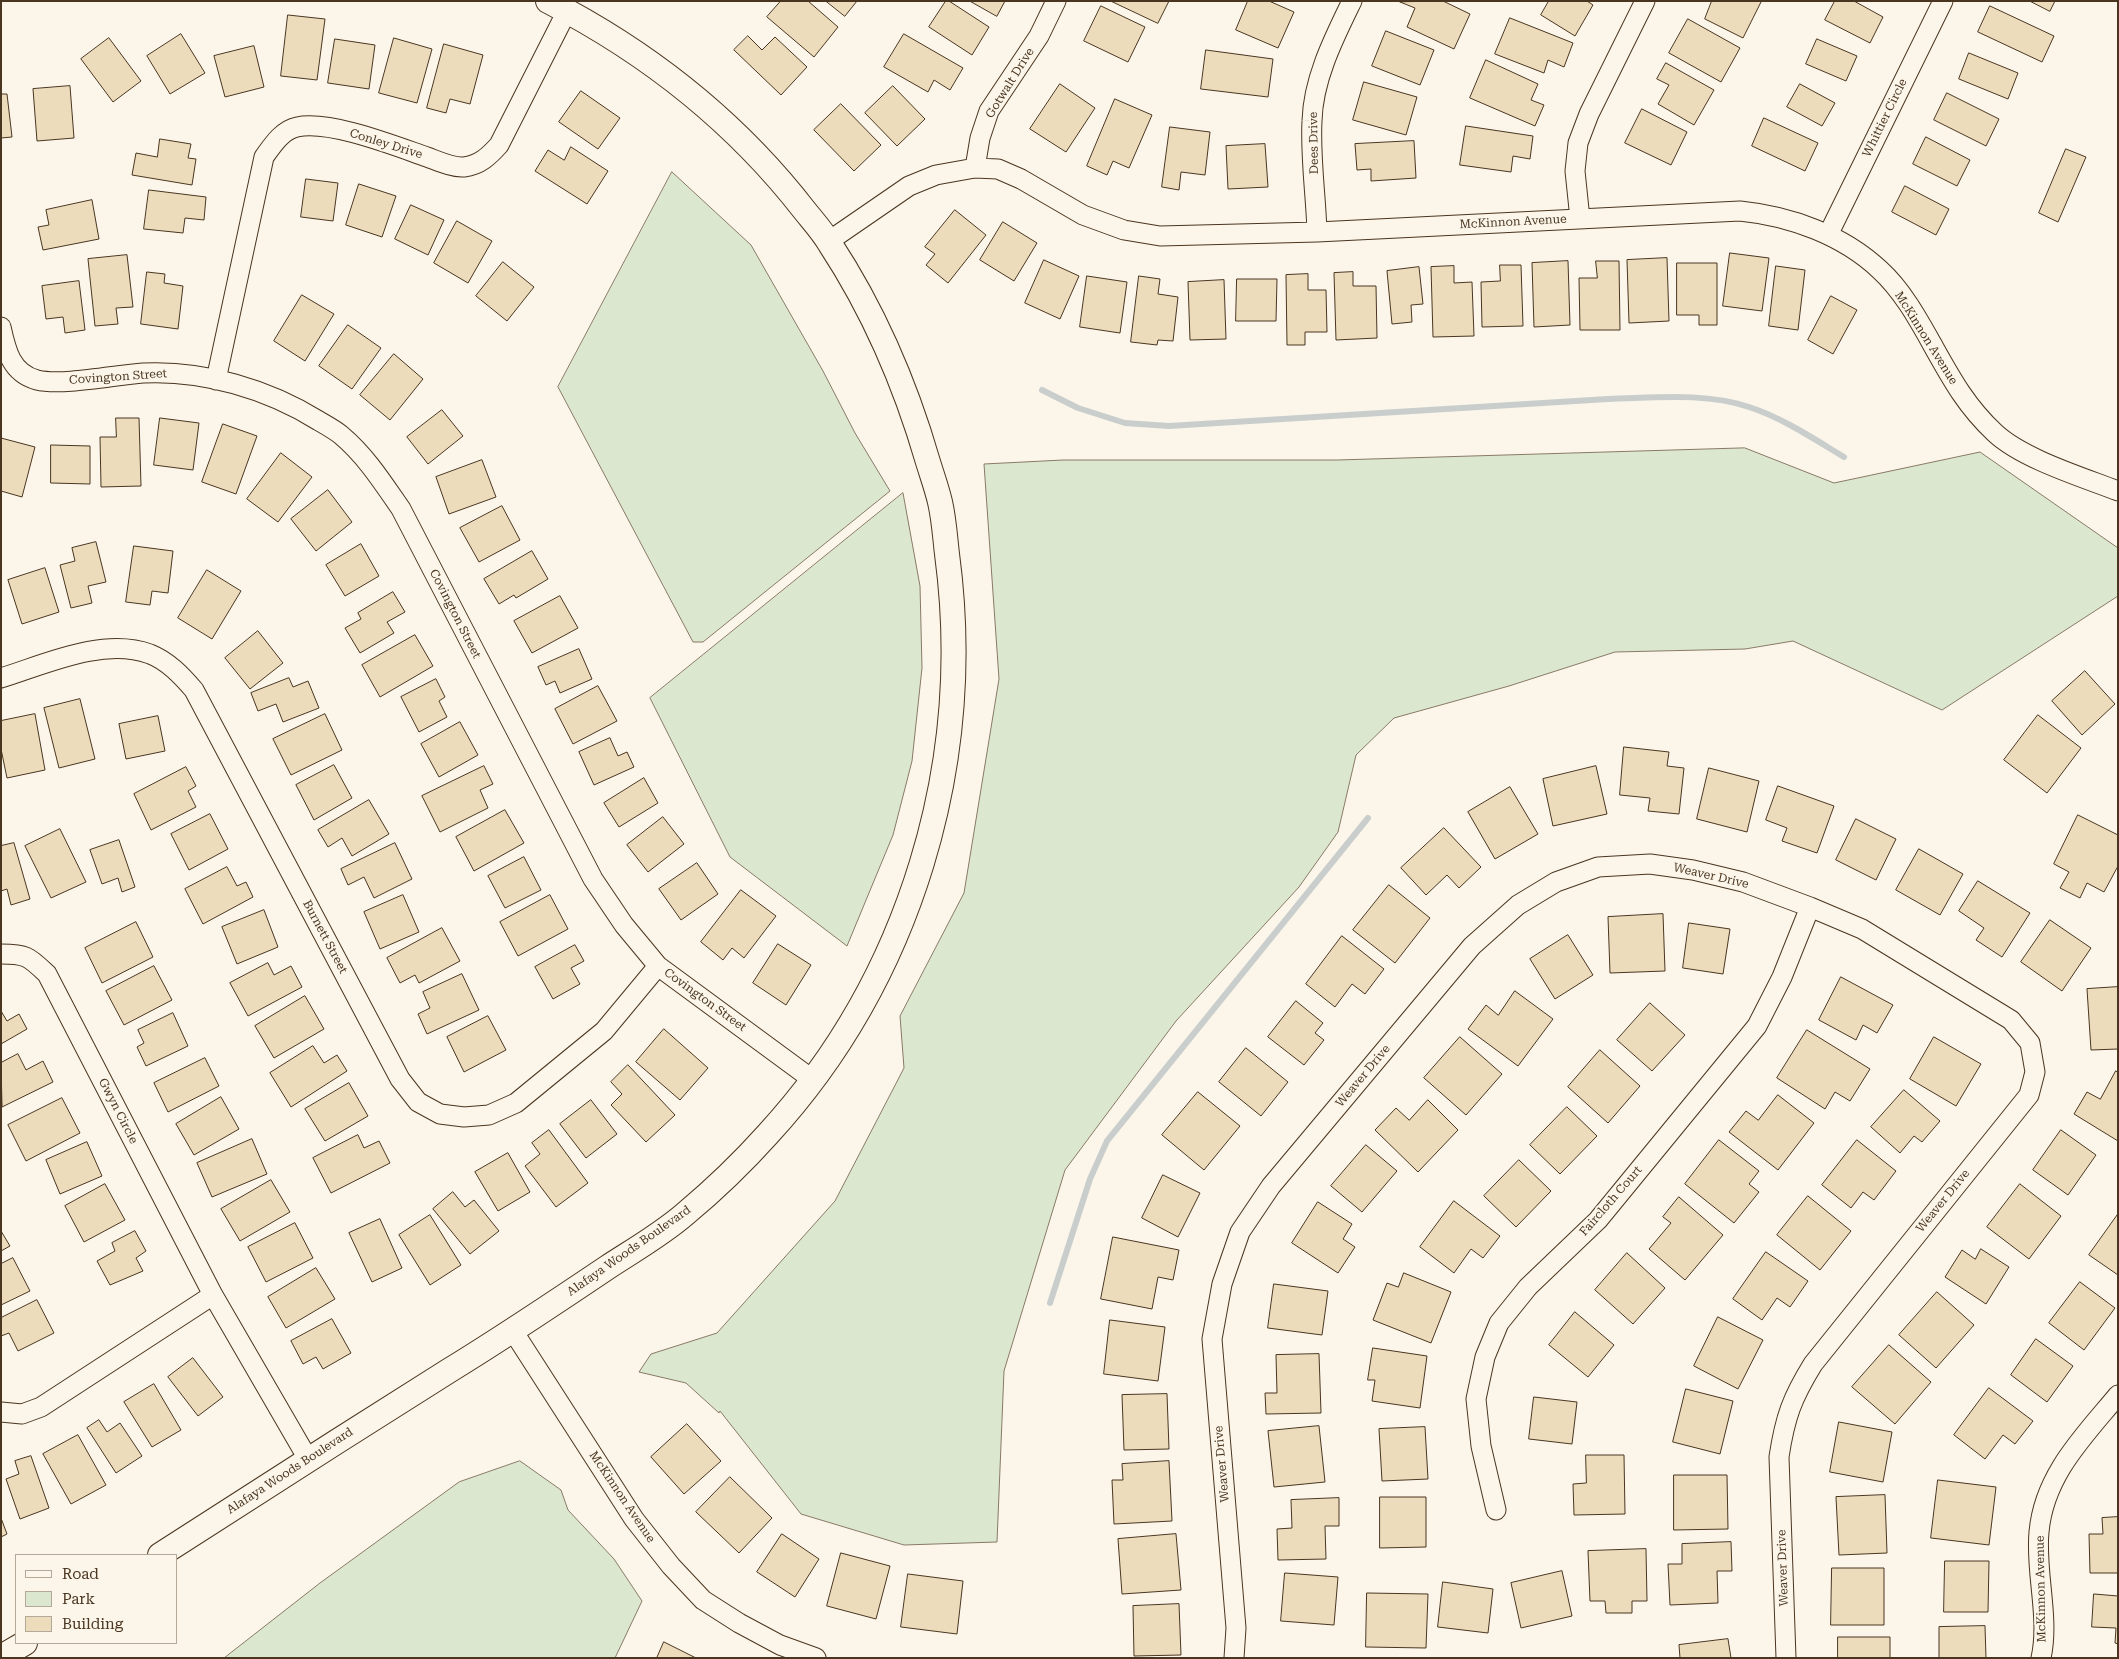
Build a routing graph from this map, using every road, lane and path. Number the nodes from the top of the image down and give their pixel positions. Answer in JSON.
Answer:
{"nodes":[{"id":1,"x":1056,"y":1,"type":"edge"},
{"id":2,"x":1352,"y":1,"type":"edge"},
{"id":3,"x":1645,"y":1,"type":"edge"},
{"id":4,"x":1943,"y":1,"type":"edge"},
{"id":5,"x":558,"y":6,"type":"edge"},
{"id":6,"x":975,"y":168,"type":"junction"},
{"id":7,"x":1580,"y":219,"type":"junction"},
{"id":8,"x":1318,"y":232,"type":"junction"},
{"id":9,"x":1828,"y":235,"type":"junction"},
{"id":10,"x":829,"y":241,"type":"junction"},
{"id":11,"x":1,"y":327,"type":"edge"},
{"id":12,"x":216,"y":380,"type":"junction"},
{"id":13,"x":2118,"y":491,"type":"edge"},
{"id":14,"x":1,"y":678,"type":"edge"},
{"id":15,"x":1810,"y":907,"type":"junction"},
{"id":16,"x":1,"y":954,"type":"edge"},
{"id":17,"x":658,"y":966,"type":"junction"},
{"id":18,"x":814,"y":1080,"type":"junction"},
{"id":19,"x":213,"y":1295,"type":"junction"},
{"id":20,"x":513,"y":1331,"type":"junction"},
{"id":21,"x":2118,"y":1395,"type":"edge"},
{"id":22,"x":1,"y":1412,"type":"edge"},
{"id":23,"x":308,"y":1459,"type":"junction"},
{"id":24,"x":1496,"y":1510,"type":"dead end"},
{"id":25,"x":162,"y":1554,"type":"edge"},
{"id":26,"x":23,"y":1644,"type":"edge"},
{"id":27,"x":777,"y":1652,"type":"edge"},
{"id":28,"x":1,"y":1657,"type":"edge"},
{"id":29,"x":816,"y":1658,"type":"edge"},
{"id":30,"x":1234,"y":1658,"type":"edge"},
{"id":31,"x":1786,"y":1658,"type":"edge"},
{"id":32,"x":2041,"y":1658,"type":"edge"}],
"edges":[{"from":1,"to":6,"type":"street","name":"Gotwalt Drive"},
{"from":2,"to":8,"type":"street","name":"Dees Drive"},
{"from":3,"to":7,"type":"street"},
{"from":4,"to":9,"type":"street","name":"Whittier Circle"},
{"from":5,"to":10,"type":"street","name":"Alafaya Woods Boulevard"},
{"from":5,"to":12,"type":"street","name":"Conley Drive"},
{"from":6,"to":8,"type":"street","name":"McKinnon Avenue"},
{"from":6,"to":10,"type":"street","name":"McKinnon Avenue"},
{"from":7,"to":8,"type":"street","name":"McKinnon Avenue"},
{"from":7,"to":9,"type":"street","name":"McKinnon Avenue"},
{"from":9,"to":13,"type":"street","name":"McKinnon Avenue"},
{"from":10,"to":18,"type":"street","name":"Alafaya Woods Boulevard"},
{"from":11,"to":12,"type":"street","name":"Covington Street"},
{"from":12,"to":17,"type":"street","name":"Covington Street"},
{"from":14,"to":17,"type":"street","name":"Burnett Street"},
{"from":15,"to":24,"type":"street","name":"Faircloth Court"},
{"from":15,"to":30,"type":"street","name":"Weaver Drive"},
{"from":15,"to":31,"type":"street","name":"Weaver Drive"},
{"from":16,"to":19,"type":"street","name":"Gwyn Circle"},
{"from":17,"to":18,"type":"street","name":"Covington Street"},
{"from":18,"to":20,"type":"street","name":"Alafaya Woods Boulevard"},
{"from":19,"to":22,"type":"street"},
{"from":19,"to":23,"type":"street","name":"Gwyn Circle"},
{"from":20,"to":23,"type":"street","name":"Alafaya Woods Boulevard"},
{"from":20,"to":27,"type":"street","name":"McKinnon Avenue"},
{"from":21,"to":32,"type":"street","name":"McKinnon Avenue"},
{"from":23,"to":25,"type":"street","name":"Alafaya Woods Boulevard"},
{"from":26,"to":28,"type":"street"},
{"from":27,"to":29,"type":"street","name":"McKinnon Avenue"}]}
